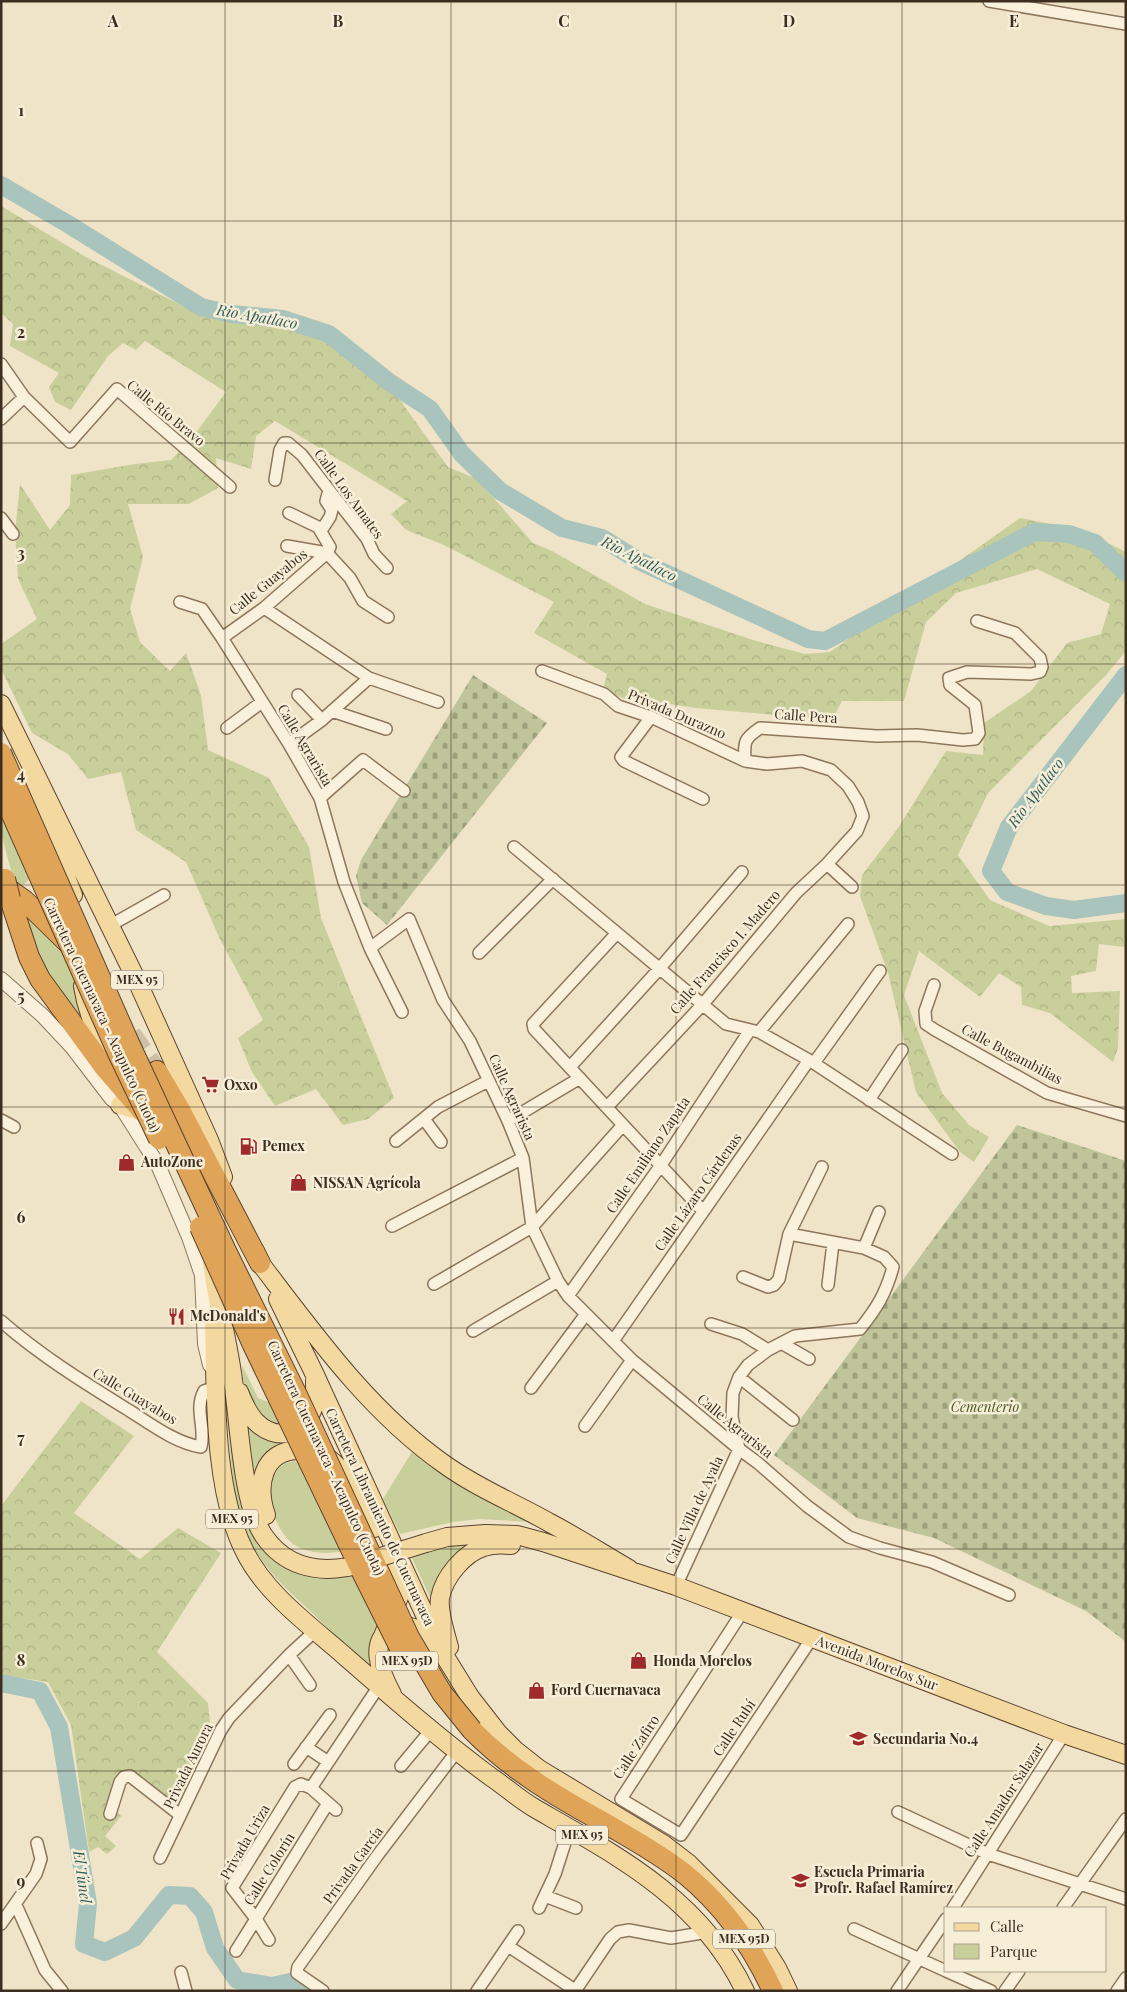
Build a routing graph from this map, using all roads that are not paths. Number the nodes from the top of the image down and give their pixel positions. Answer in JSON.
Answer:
{"nodes":[{"id":1,"x":989,"y":1,"type":"edge"},
{"id":2,"x":1126,"y":24,"type":"edge"},
{"id":3,"x":1,"y":364,"type":"edge"},
{"id":4,"x":24,"y":397,"type":"junction"},
{"id":5,"x":1,"y":419,"type":"edge"},
{"id":6,"x":275,"y":480,"type":"dead end"},
{"id":7,"x":230,"y":487,"type":"dead end"},
{"id":8,"x":329,"y":490,"type":"junction"},
{"id":9,"x":289,"y":513,"type":"dead end"},
{"id":10,"x":1,"y":518,"type":"edge"},
{"id":11,"x":321,"y":531,"type":"junction"},
{"id":12,"x":12,"y":534,"type":"dead end"},
{"id":13,"x":287,"y":546,"type":"dead end"},
{"id":14,"x":328,"y":550,"type":"junction"},
{"id":15,"x":387,"y":568,"type":"dead end"},
{"id":16,"x":180,"y":602,"type":"dead end"},
{"id":17,"x":264,"y":608,"type":"junction"},
{"id":18,"x":388,"y":617,"type":"dead end"},
{"id":19,"x":977,"y":621,"type":"dead end"},
{"id":20,"x":222,"y":638,"type":"junction"},
{"id":21,"x":542,"y":671,"type":"dead end"},
{"id":22,"x":369,"y":678,"type":"junction"},
{"id":23,"x":298,"y":695,"type":"dead end"},
{"id":24,"x":262,"y":702,"type":"junction"},
{"id":25,"x":438,"y":702,"type":"dead end"},
{"id":26,"x":1,"y":704,"type":"edge"},
{"id":27,"x":332,"y":711,"type":"junction"},
{"id":28,"x":1,"y":714,"type":"edge"},
{"id":29,"x":651,"y":717,"type":"junction"},
{"id":30,"x":322,"y":720,"type":"junction"},
{"id":31,"x":227,"y":728,"type":"dead end"},
{"id":32,"x":386,"y":729,"type":"dead end"},
{"id":33,"x":289,"y":744,"type":"junction"},
{"id":34,"x":1,"y":753,"type":"edge"},
{"id":35,"x":745,"y":761,"type":"junction"},
{"id":36,"x":1,"y":767,"type":"edge"},
{"id":37,"x":1,"y":790,"type":"edge"},
{"id":38,"x":404,"y":791,"type":"dead end"},
{"id":39,"x":320,"y":798,"type":"junction"},
{"id":40,"x":703,"y":799,"type":"dead end"},
{"id":41,"x":514,"y":847,"type":"dead end"},
{"id":42,"x":827,"y":864,"type":"junction"},
{"id":43,"x":742,"y":872,"type":"dead end"},
{"id":44,"x":553,"y":879,"type":"junction"},
{"id":45,"x":4,"y":882,"type":"edge"},
{"id":46,"x":852,"y":887,"type":"dead end"},
{"id":47,"x":164,"y":895,"type":"dead end"},
{"id":48,"x":848,"y":924,"type":"dead end"},
{"id":49,"x":111,"y":925,"type":"junction"},
{"id":50,"x":618,"y":933,"type":"junction"},
{"id":51,"x":370,"y":948,"type":"junction"},
{"id":52,"x":479,"y":953,"type":"dead end"},
{"id":53,"x":660,"y":968,"type":"junction"},
{"id":54,"x":880,"y":971,"type":"dead end"},
{"id":55,"x":1,"y":979,"type":"edge"},
{"id":56,"x":934,"y":985,"type":"dead end"},
{"id":57,"x":703,"y":1004,"type":"junction"},
{"id":58,"x":402,"y":1012,"type":"dead end"},
{"id":59,"x":754,"y":1031,"type":"junction"},
{"id":60,"x":902,"y":1050,"type":"dead end"},
{"id":61,"x":811,"y":1061,"type":"junction"},
{"id":62,"x":570,"y":1067,"type":"junction"},
{"id":63,"x":157,"y":1071,"type":"tunnel mouth"},
{"id":64,"x":580,"y":1078,"type":"junction"},
{"id":65,"x":488,"y":1081,"type":"junction"},
{"id":66,"x":869,"y":1100,"type":"junction"},
{"id":67,"x":120,"y":1105,"type":"junction"},
{"id":68,"x":607,"y":1107,"type":"junction"},
{"id":69,"x":143,"y":1112,"type":"junction"},
{"id":70,"x":1126,"y":1116,"type":"edge"},
{"id":71,"x":424,"y":1119,"type":"junction"},
{"id":72,"x":1,"y":1120,"type":"edge"},
{"id":73,"x":508,"y":1121,"type":"junction"},
{"id":74,"x":623,"y":1124,"type":"junction"},
{"id":75,"x":14,"y":1127,"type":"dead end"},
{"id":76,"x":396,"y":1141,"type":"dead end"},
{"id":77,"x":441,"y":1142,"type":"dead end"},
{"id":78,"x":952,"y":1154,"type":"dead end"},
{"id":79,"x":522,"y":1158,"type":"junction"},
{"id":80,"x":661,"y":1165,"type":"junction"},
{"id":81,"x":822,"y":1167,"type":"dead end"},
{"id":82,"x":703,"y":1211,"type":"junction"},
{"id":83,"x":879,"y":1212,"type":"dead end"},
{"id":84,"x":392,"y":1226,"type":"dead end"},
{"id":85,"x":532,"y":1227,"type":"junction"},
{"id":86,"x":789,"y":1234,"type":"junction"},
{"id":87,"x":833,"y":1243,"type":"junction"},
{"id":88,"x":864,"y":1248,"type":"junction"},
{"id":89,"x":260,"y":1262,"type":"junction"},
{"id":90,"x":213,"y":1273,"type":"junction"},
{"id":91,"x":744,"y":1277,"type":"dead end"},
{"id":92,"x":558,"y":1280,"type":"junction"},
{"id":93,"x":434,"y":1284,"type":"dead end"},
{"id":94,"x":828,"y":1286,"type":"dead end"},
{"id":95,"x":568,"y":1296,"type":"junction"},
{"id":96,"x":586,"y":1314,"type":"junction"},
{"id":97,"x":1,"y":1321,"type":"edge"},
{"id":98,"x":711,"y":1324,"type":"dead end"},
{"id":99,"x":473,"y":1331,"type":"dead end"},
{"id":100,"x":613,"y":1341,"type":"junction"},
{"id":101,"x":781,"y":1342,"type":"junction"},
{"id":102,"x":768,"y":1350,"type":"junction"},
{"id":103,"x":632,"y":1360,"type":"junction"},
{"id":104,"x":809,"y":1360,"type":"dead end"},
{"id":105,"x":315,"y":1375,"type":"junction"},
{"id":106,"x":739,"y":1377,"type":"junction"},
{"id":107,"x":233,"y":1380,"type":"junction"},
{"id":108,"x":216,"y":1387,"type":"junction"},
{"id":109,"x":530,"y":1388,"type":"dead end"},
{"id":110,"x":793,"y":1420,"type":"dead end"},
{"id":111,"x":585,"y":1426,"type":"dead end"},
{"id":112,"x":739,"y":1449,"type":"junction"},
{"id":113,"x":424,"y":1539,"type":"junction"},
{"id":114,"x":578,"y":1540,"type":"junction"},
{"id":115,"x":588,"y":1558,"type":"junction"},
{"id":116,"x":346,"y":1562,"type":"junction"},
{"id":117,"x":629,"y":1569,"type":"junction"},
{"id":118,"x":676,"y":1586,"type":"junction"},
{"id":119,"x":1009,"y":1595,"type":"dead end"},
{"id":120,"x":743,"y":1612,"type":"junction"},
{"id":121,"x":316,"y":1630,"type":"junction"},
{"id":122,"x":812,"y":1638,"type":"junction"},
{"id":123,"x":380,"y":1641,"type":"junction"},
{"id":124,"x":289,"y":1654,"type":"junction"},
{"id":125,"x":458,"y":1676,"type":"junction"},
{"id":126,"x":310,"y":1684,"type":"dead end"},
{"id":127,"x":379,"y":1686,"type":"junction"},
{"id":128,"x":470,"y":1697,"type":"junction"},
{"id":129,"x":396,"y":1700,"type":"junction"},
{"id":130,"x":330,"y":1715,"type":"dead end"},
{"id":131,"x":431,"y":1730,"type":"junction"},
{"id":132,"x":1064,"y":1734,"type":"junction"},
{"id":133,"x":306,"y":1747,"type":"junction"},
{"id":134,"x":457,"y":1751,"type":"junction"},
{"id":135,"x":1126,"y":1755,"type":"edge"},
{"id":136,"x":327,"y":1761,"type":"junction"},
{"id":137,"x":294,"y":1764,"type":"dead end"},
{"id":138,"x":401,"y":1766,"type":"dead end"},
{"id":139,"x":514,"y":1773,"type":"junction"},
{"id":140,"x":306,"y":1786,"type":"junction"},
{"id":141,"x":898,"y":1812,"type":"dead end"},
{"id":142,"x":110,"y":1814,"type":"dead end"},
{"id":143,"x":180,"y":1815,"type":"junction"},
{"id":144,"x":1126,"y":1819,"type":"edge"},
{"id":145,"x":570,"y":1827,"type":"junction"},
{"id":146,"x":681,"y":1835,"type":"joint"},
{"id":147,"x":37,"y":1843,"type":"dead end"},
{"id":148,"x":988,"y":1854,"type":"junction"},
{"id":149,"x":160,"y":1858,"type":"dead end"},
{"id":150,"x":1080,"y":1884,"type":"junction"},
{"id":151,"x":545,"y":1896,"type":"junction"},
{"id":152,"x":1126,"y":1900,"type":"edge"},
{"id":153,"x":16,"y":1905,"type":"junction"},
{"id":154,"x":954,"y":1907,"type":"edge"},
{"id":155,"x":1064,"y":1907,"type":"edge"},
{"id":156,"x":539,"y":1908,"type":"dead end"},
{"id":157,"x":576,"y":1908,"type":"dead end"},
{"id":158,"x":256,"y":1918,"type":"junction"},
{"id":159,"x":944,"y":1922,"type":"edge"},
{"id":160,"x":1,"y":1924,"type":"edge"},
{"id":161,"x":854,"y":1929,"type":"dead end"},
{"id":162,"x":518,"y":1931,"type":"dead end"},
{"id":163,"x":708,"y":1932,"type":"junction"},
{"id":164,"x":269,"y":1940,"type":"dead end"},
{"id":165,"x":508,"y":1946,"type":"junction"},
{"id":166,"x":236,"y":1951,"type":"dead end"},
{"id":167,"x":920,"y":1959,"type":"junction"},
{"id":168,"x":944,"y":1970,"type":"edge"},
{"id":169,"x":181,"y":1972,"type":"dead end"},
{"id":170,"x":948,"y":1972,"type":"edge"},
{"id":171,"x":1018,"y":1972,"type":"edge"},
{"id":172,"x":1126,"y":1978,"type":"edge"},
{"id":173,"x":62,"y":1991,"type":"edge"},
{"id":174,"x":186,"y":1991,"type":"edge"},
{"id":175,"x":323,"y":1991,"type":"edge"},
{"id":176,"x":477,"y":1991,"type":"edge"},
{"id":177,"x":575,"y":1991,"type":"edge"},
{"id":178,"x":745,"y":1991,"type":"edge"},
{"id":179,"x":760,"y":1991,"type":"edge"},
{"id":180,"x":773,"y":1991,"type":"edge"},
{"id":181,"x":788,"y":1991,"type":"edge"},
{"id":182,"x":897,"y":1991,"type":"edge"},
{"id":183,"x":992,"y":1991,"type":"edge"},
{"id":184,"x":1005,"y":1991,"type":"edge"},
{"id":185,"x":1117,"y":1991,"type":"edge"}],
"edges":[{"from":1,"to":2,"type":"street"},
{"from":3,"to":4,"type":"street","name":"Calle Río Bravo"},
{"from":4,"to":5,"type":"street"},
{"from":4,"to":7,"type":"street","name":"Calle Río Bravo"},
{"from":6,"to":8,"type":"street","name":"Calle Los Amates"},
{"from":8,"to":11,"type":"street"},
{"from":8,"to":15,"type":"street","name":"Calle Los Amates"},
{"from":9,"to":11,"type":"street"},
{"from":10,"to":12,"type":"street"},
{"from":11,"to":14,"type":"street"},
{"from":13,"to":14,"type":"street"},
{"from":14,"to":17,"type":"street","name":"Calle Guayabos"},
{"from":14,"to":18,"type":"street"},
{"from":16,"to":20,"type":"street","name":"Calle Agrarista"},
{"from":17,"to":20,"type":"street","name":"Calle Guayabos"},
{"from":17,"to":22,"type":"street"},
{"from":19,"to":35,"type":"street","name":"Calle Pera"},
{"from":20,"to":24,"type":"street","name":"Calle Agrarista"},
{"from":21,"to":29,"type":"street","name":"Privada Durazno"},
{"from":22,"to":25,"type":"street"},
{"from":22,"to":27,"type":"street"},
{"from":23,"to":30,"type":"street"},
{"from":24,"to":31,"type":"street"},
{"from":24,"to":33,"type":"street","name":"Calle Agrarista"},
{"from":26,"to":49,"type":"main road","number":"MEX 95"},
{"from":27,"to":30,"type":"street"},
{"from":27,"to":32,"type":"street"},
{"from":28,"to":69,"type":"main road","number":"MEX 95"},
{"from":29,"to":35,"type":"street","name":"Privada Durazno"},
{"from":29,"to":40,"type":"street"},
{"from":30,"to":33,"type":"street"},
{"from":33,"to":39,"type":"street","name":"Calle Agrarista"},
{"from":34,"to":139,"type":"highway","name":"Carretera Cuernavaca - Acapulco (Cuota)","number":"MEX 95D","bridge":true},
{"from":35,"to":42,"type":"street","name":"Calle Francisco I. Madero"},
{"from":36,"to":45,"type":"highway"},
{"from":37,"to":139,"type":"highway","name":"Carretera Cuernavaca - Acapulco (Cuota)","number":"MEX 95D","bridge":true},
{"from":38,"to":39,"type":"street"},
{"from":39,"to":51,"type":"street","name":"Calle Agrarista"},
{"from":41,"to":44,"type":"street"},
{"from":42,"to":46,"type":"street"},
{"from":42,"to":57,"type":"street","name":"Calle Francisco I. Madero"},
{"from":43,"to":53,"type":"street"},
{"from":44,"to":50,"type":"street"},
{"from":44,"to":52,"type":"street"},
{"from":45,"to":69,"type":"highway"},
{"from":47,"to":49,"type":"street"},
{"from":48,"to":59,"type":"street","name":"Calle Emiliano Zapata"},
{"from":49,"to":89,"type":"main road","number":"MEX 95"},
{"from":50,"to":53,"type":"street"},
{"from":50,"to":62,"type":"street"},
{"from":51,"to":58,"type":"street"},
{"from":51,"to":65,"type":"street","name":"Calle Agrarista"},
{"from":53,"to":57,"type":"street"},
{"from":53,"to":62,"type":"street"},
{"from":54,"to":61,"type":"street","name":"Calle Lázaro Cárdenas"},
{"from":55,"to":67,"type":"street"},
{"from":56,"to":70,"type":"street","name":"Calle Bugambilias"},
{"from":57,"to":59,"type":"street"},
{"from":57,"to":68,"type":"street","name":"Calle Francisco I. Madero"},
{"from":59,"to":61,"type":"street"},
{"from":59,"to":80,"type":"street","name":"Calle Emiliano Zapata"},
{"from":60,"to":66,"type":"street"},
{"from":61,"to":66,"type":"street"},
{"from":61,"to":82,"type":"street","name":"Calle Lázaro Cárdenas"},
{"from":62,"to":64,"type":"street"},
{"from":63,"to":89,"type":"highway"},
{"from":64,"to":68,"type":"street"},
{"from":64,"to":73,"type":"street"},
{"from":65,"to":71,"type":"street"},
{"from":65,"to":73,"type":"street","name":"Calle Agrarista"},
{"from":66,"to":78,"type":"street"},
{"from":67,"to":69,"type":"main road"},
{"from":67,"to":108,"type":"street"},
{"from":68,"to":74,"type":"street"},
{"from":69,"to":90,"type":"main road","number":"MEX 95"},
{"from":71,"to":76,"type":"street"},
{"from":71,"to":77,"type":"street"},
{"from":72,"to":75,"type":"street"},
{"from":73,"to":79,"type":"street","name":"Calle Agrarista"},
{"from":74,"to":80,"type":"street"},
{"from":74,"to":85,"type":"street"},
{"from":79,"to":84,"type":"street"},
{"from":79,"to":85,"type":"street","name":"Calle Agrarista"},
{"from":80,"to":82,"type":"street"},
{"from":80,"to":95,"type":"street","name":"Calle Emiliano Zapata"},
{"from":81,"to":86,"type":"street"},
{"from":82,"to":100,"type":"street","name":"Calle Lázaro Cárdenas"},
{"from":83,"to":88,"type":"street"},
{"from":85,"to":92,"type":"street","name":"Calle Agrarista"},
{"from":85,"to":93,"type":"street"},
{"from":86,"to":87,"type":"street","name":"Calle Villa de Ayala"},
{"from":86,"to":91,"type":"street"},
{"from":87,"to":88,"type":"street","name":"Calle Villa de Ayala"},
{"from":87,"to":94,"type":"street"},
{"from":88,"to":101,"type":"street","name":"Calle Villa de Ayala"},
{"from":89,"to":105,"type":"main road","name":"Carretera Libramiento de Cuernavaca","number":"MEX 95"},
{"from":89,"to":114,"type":"main road","number":"MEX 95"},
{"from":90,"to":107,"type":"main road","number":"MEX 95"},
{"from":90,"to":108,"type":"main road","number":"MEX 95"},
{"from":92,"to":95,"type":"street","name":"Calle Agrarista"},
{"from":92,"to":99,"type":"street"},
{"from":95,"to":96,"type":"street","name":"Calle Agrarista"},
{"from":96,"to":100,"type":"street","name":"Calle Agrarista"},
{"from":96,"to":109,"type":"street"},
{"from":97,"to":108,"type":"street","name":"Calle Guayabos"},
{"from":98,"to":102,"type":"street"},
{"from":100,"to":103,"type":"street","name":"Calle Agrarista"},
{"from":101,"to":102,"type":"street","name":"Calle Villa de Ayala"},
{"from":101,"to":104,"type":"street"},
{"from":102,"to":106,"type":"street","name":"Calle Villa de Ayala"},
{"from":103,"to":111,"type":"street"},
{"from":103,"to":112,"type":"street","name":"Calle Agrarista"},
{"from":105,"to":107,"type":"main road"},
{"from":105,"to":125,"type":"main road","name":"Carretera Libramiento de Cuernavaca","number":"MEX 95"},
{"from":106,"to":110,"type":"street"},
{"from":106,"to":112,"type":"street","name":"Calle Villa de Ayala"},
{"from":107,"to":116,"type":"main road","number":"MEX 95"},
{"from":108,"to":121,"type":"main road","number":"MEX 95"},
{"from":112,"to":118,"type":"street","name":"Calle Villa de Ayala"},
{"from":112,"to":119,"type":"street","name":"Calle Agrarista"},
{"from":113,"to":114,"type":"main road"},
{"from":113,"to":115,"type":"main road","number":"MEX 95"},
{"from":113,"to":116,"type":"main road","bridge":true},
{"from":114,"to":117,"type":"main road","number":"MEX 95"},
{"from":115,"to":117,"type":"main road","number":"MEX 95"},
{"from":115,"to":125,"type":"main road"},
{"from":116,"to":123,"type":"main road"},
{"from":117,"to":118,"type":"main road","name":"Avenida Morelos Sur","number":"MEX 95"},
{"from":118,"to":120,"type":"main road","name":"Avenida Morelos Sur","number":"MEX 95"},
{"from":120,"to":122,"type":"main road","name":"Avenida Morelos Sur","number":"MEX 95"},
{"from":120,"to":146,"type":"street","name":"Calle Zafiro"},
{"from":121,"to":124,"type":"street","name":"Privada Aurora"},
{"from":121,"to":127,"type":"main road","number":"MEX 95"},
{"from":122,"to":132,"type":"main road","name":"Avenida Morelos Sur","number":"MEX 95"},
{"from":122,"to":146,"type":"street","name":"Calle Rubí"},
{"from":123,"to":128,"type":"main road"},
{"from":123,"to":129,"type":"main road"},
{"from":124,"to":126,"type":"street"},
{"from":124,"to":143,"type":"street","name":"Privada Aurora"},
{"from":125,"to":128,"type":"main road","name":"Carretera Libramiento de Cuernavaca","number":"MEX 95"},
{"from":127,"to":129,"type":"main road","number":"MEX 95"},
{"from":127,"to":136,"type":"street","name":"Privada Uriza"},
{"from":128,"to":181,"type":"main road","name":"Carretera Libramiento de Cuernavaca","number":"MEX 95"},
{"from":129,"to":131,"type":"main road","number":"MEX 95"},
{"from":130,"to":133,"type":"street"},
{"from":131,"to":134,"type":"main road","number":"MEX 95"},
{"from":131,"to":138,"type":"street"},
{"from":132,"to":135,"type":"main road","name":"Avenida Morelos Sur","number":"MEX 95"},
{"from":132,"to":148,"type":"street","name":"Calle Amador Salazar"},
{"from":133,"to":136,"type":"street"},
{"from":133,"to":137,"type":"street"},
{"from":134,"to":145,"type":"main road","number":"MEX 95"},
{"from":134,"to":175,"type":"street","name":"Privada García"},
{"from":136,"to":140,"type":"street","name":"Privada Uriza"},
{"from":139,"to":179,"type":"highway","name":"Carretera Cuernavaca - Acapulco (Cuota)","number":"MEX 95D"},
{"from":139,"to":180,"type":"highway","name":"Carretera Cuernavaca - Acapulco (Cuota)","number":"MEX 95D"},
{"from":140,"to":158,"type":"street","name":"Calle Colorín"},
{"from":140,"to":158,"type":"street","name":"Privada Uriza"},
{"from":141,"to":148,"type":"street"},
{"from":142,"to":143,"type":"street"},
{"from":143,"to":149,"type":"street","name":"Privada Aurora"},
{"from":144,"to":150,"type":"street"},
{"from":145,"to":151,"type":"street"},
{"from":145,"to":163,"type":"main road","number":"MEX 95"},
{"from":147,"to":153,"type":"street"},
{"from":148,"to":150,"type":"street"},
{"from":148,"to":154,"type":"street","name":"Calle Amador Salazar"},
{"from":150,"to":152,"type":"street"},
{"from":150,"to":155,"type":"street"},
{"from":151,"to":156,"type":"street"},
{"from":151,"to":157,"type":"street"},
{"from":153,"to":160,"type":"street"},
{"from":153,"to":173,"type":"street"},
{"from":158,"to":164,"type":"street","name":"Privada Uriza"},
{"from":158,"to":166,"type":"street","name":"Calle Colorín"},
{"from":159,"to":167,"type":"street"},
{"from":161,"to":167,"type":"street"},
{"from":162,"to":165,"type":"street"},
{"from":163,"to":177,"type":"street"},
{"from":163,"to":178,"type":"main road","number":"MEX 95"},
{"from":165,"to":176,"type":"street"},
{"from":165,"to":177,"type":"street"},
{"from":167,"to":168,"type":"street"},
{"from":167,"to":182,"type":"street"},
{"from":169,"to":174,"type":"street"},
{"from":170,"to":183,"type":"street"},
{"from":171,"to":184,"type":"street"},
{"from":172,"to":185,"type":"street"}]}
